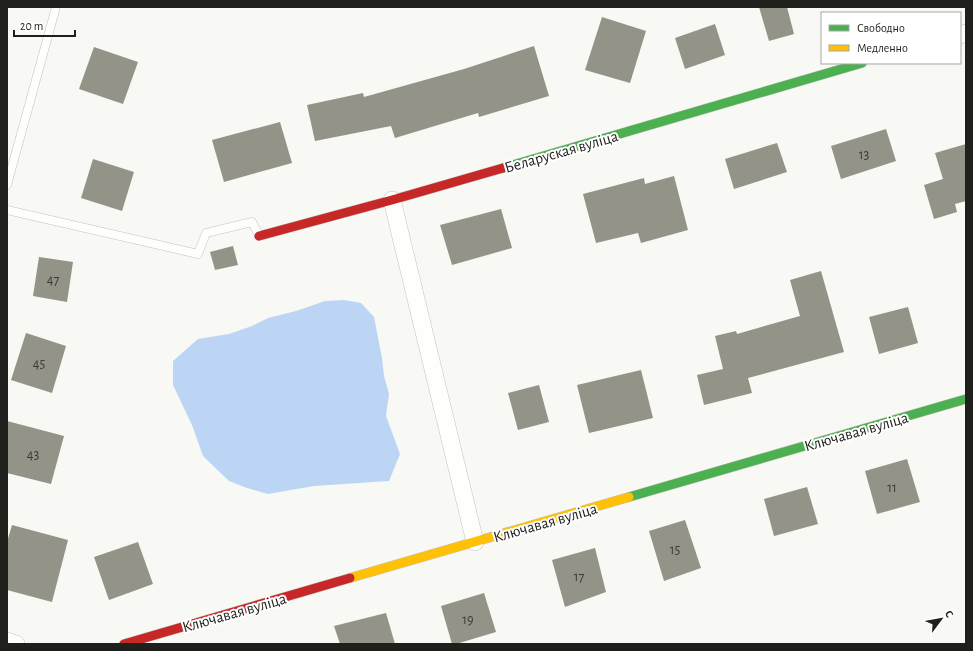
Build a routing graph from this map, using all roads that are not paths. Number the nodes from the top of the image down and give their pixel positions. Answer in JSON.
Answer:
{"nodes":[{"id":1,"x":56,"y":7,"type":"edge"},
{"id":2,"x":859,"y":64,"type":"edge"},
{"id":3,"x":7,"y":185,"type":"edge"},
{"id":4,"x":392,"y":200,"type":"junction"},
{"id":5,"x":7,"y":210,"type":"edge"},
{"id":6,"x":259,"y":236,"type":"joint"},
{"id":7,"x":966,"y":399,"type":"edge"},
{"id":8,"x":475,"y":542,"type":"junction"},
{"id":9,"x":7,"y":641,"type":"edge"},
{"id":10,"x":16,"y":644,"type":"edge"},
{"id":11,"x":124,"y":644,"type":"edge"}],
"edges":[{"from":1,"to":3,"type":"lane"},
{"from":2,"to":4,"type":"street","name":"Беларуская вуліца"},
{"from":4,"to":6,"type":"street","name":"Беларуская вуліца"},
{"from":4,"to":8,"type":"street"},
{"from":5,"to":6,"type":"lane"},
{"from":7,"to":8,"type":"street","name":"Ключавая вуліца"},
{"from":8,"to":11,"type":"street","name":"Ключавая вуліца"},
{"from":9,"to":10,"type":"street"}]}
